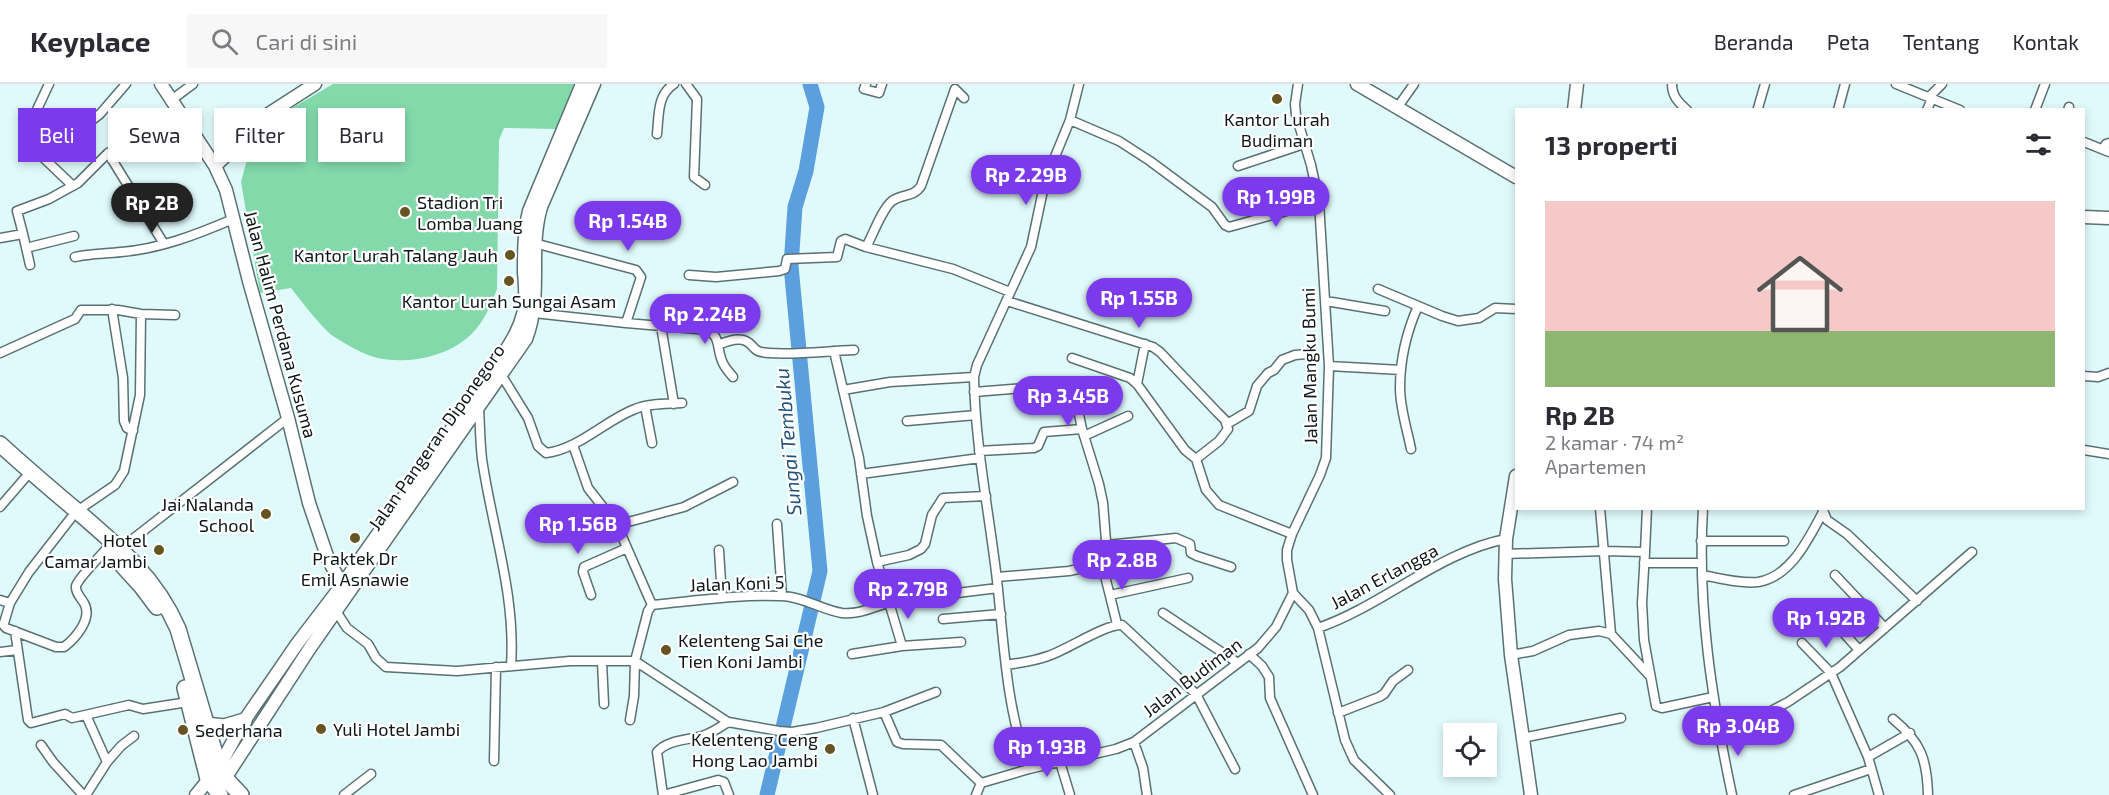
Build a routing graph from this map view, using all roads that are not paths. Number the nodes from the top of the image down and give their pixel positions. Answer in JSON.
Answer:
{"nodes":[{"id":1,"x":49,"y":84,"type":"edge"},
{"id":2,"x":126,"y":84,"type":"edge"},
{"id":3,"x":160,"y":84,"type":"edge"},
{"id":4,"x":193,"y":84,"type":"edge"},
{"id":5,"x":315,"y":84,"type":"edge"},
{"id":6,"x":582,"y":84,"type":"edge"},
{"id":7,"x":594,"y":84,"type":"edge"},
{"id":8,"x":674,"y":84,"type":"edge"},
{"id":9,"x":686,"y":84,"type":"edge"},
{"id":10,"x":866,"y":84,"type":"edge"},
{"id":11,"x":882,"y":84,"type":"edge"},
{"id":12,"x":1079,"y":84,"type":"edge"},
{"id":13,"x":1298,"y":84,"type":"edge"},
{"id":14,"x":1357,"y":84,"type":"edge"},
{"id":15,"x":1414,"y":84,"type":"edge"},
{"id":16,"x":1577,"y":84,"type":"edge"},
{"id":17,"x":1672,"y":84,"type":"edge"},
{"id":18,"x":1765,"y":84,"type":"edge"},
{"id":19,"x":1845,"y":84,"type":"edge"},
{"id":20,"x":1896,"y":84,"type":"edge"},
{"id":21,"x":1933,"y":84,"type":"edge"},
{"id":22,"x":1942,"y":84,"type":"edge"},
{"id":23,"x":2045,"y":84,"type":"edge"},
{"id":24,"x":1930,"y":97,"type":"junction"},
{"id":25,"x":964,"y":98,"type":"dead end"},
{"id":26,"x":170,"y":101,"type":"junction"},
{"id":27,"x":38,"y":108,"type":"edge"},
{"id":28,"x":175,"y":108,"type":"edge"},
{"id":29,"x":1397,"y":108,"type":"junction"},
{"id":30,"x":1574,"y":108,"type":"edge"},
{"id":31,"x":1685,"y":108,"type":"edge"},
{"id":32,"x":1758,"y":108,"type":"dead end"},
{"id":33,"x":1839,"y":108,"type":"edge"},
{"id":34,"x":1927,"y":108,"type":"edge"},
{"id":35,"x":1955,"y":108,"type":"edge"},
{"id":36,"x":2036,"y":108,"type":"edge"},
{"id":37,"x":96,"y":116,"type":"edge"},
{"id":38,"x":1070,"y":120,"type":"junction"},
{"id":39,"x":657,"y":134,"type":"dead end"},
{"id":40,"x":2085,"y":142,"type":"edge"},
{"id":41,"x":1304,"y":144,"type":"junction"},
{"id":42,"x":202,"y":146,"type":"edge"},
{"id":43,"x":2107,"y":148,"type":"edge"},
{"id":44,"x":108,"y":153,"type":"edge"},
{"id":45,"x":560,"y":153,"type":"junction"},
{"id":46,"x":48,"y":162,"type":"edge"},
{"id":47,"x":114,"y":162,"type":"edge"},
{"id":48,"x":215,"y":166,"type":"junction"},
{"id":49,"x":1239,"y":166,"type":"dead end"},
{"id":50,"x":1515,"y":176,"type":"edge"},
{"id":51,"x":705,"y":185,"type":"dead end"},
{"id":52,"x":73,"y":186,"type":"junction"},
{"id":53,"x":1319,"y":202,"type":"junction"},
{"id":54,"x":2085,"y":217,"type":"edge"},
{"id":55,"x":2109,"y":218,"type":"edge"},
{"id":56,"x":233,"y":219,"type":"junction"},
{"id":57,"x":23,"y":234,"type":"junction"},
{"id":58,"x":74,"y":236,"type":"dead end"},
{"id":59,"x":0,"y":238,"type":"edge"},
{"id":60,"x":534,"y":243,"type":"junction"},
{"id":61,"x":164,"y":244,"type":"junction"},
{"id":62,"x":866,"y":247,"type":"junction"},
{"id":63,"x":26,"y":248,"type":"junction"},
{"id":64,"x":75,"y":256,"type":"dead end"},
{"id":65,"x":30,"y":265,"type":"dead end"},
{"id":66,"x":689,"y":275,"type":"dead end"},
{"id":67,"x":1378,"y":289,"type":"dead end"},
{"id":68,"x":1008,"y":296,"type":"junction"},
{"id":69,"x":1326,"y":301,"type":"junction"},
{"id":70,"x":1418,"y":306,"type":"junction"},
{"id":71,"x":111,"y":309,"type":"junction"},
{"id":72,"x":1515,"y":309,"type":"edge"},
{"id":73,"x":1385,"y":311,"type":"dead end"},
{"id":74,"x":534,"y":313,"type":"junction"},
{"id":75,"x":141,"y":314,"type":"junction"},
{"id":76,"x":175,"y":315,"type":"dead end"},
{"id":77,"x":626,"y":323,"type":"junction"},
{"id":78,"x":661,"y":326,"type":"junction"},
{"id":79,"x":1145,"y":344,"type":"junction"},
{"id":80,"x":718,"y":345,"type":"junction"},
{"id":81,"x":854,"y":350,"type":"dead end"},
{"id":82,"x":834,"y":351,"type":"junction"},
{"id":83,"x":0,"y":353,"type":"edge"},
{"id":84,"x":1307,"y":354,"type":"dead end"},
{"id":85,"x":1072,"y":358,"type":"dead end"},
{"id":86,"x":1329,"y":366,"type":"junction"},
{"id":87,"x":1401,"y":370,"type":"junction"},
{"id":88,"x":2109,"y":374,"type":"edge"},
{"id":89,"x":501,"y":376,"type":"junction"},
{"id":90,"x":2085,"y":376,"type":"edge"},
{"id":91,"x":733,"y":377,"type":"dead end"},
{"id":92,"x":974,"y":377,"type":"junction"},
{"id":93,"x":1137,"y":384,"type":"junction"},
{"id":94,"x":843,"y":390,"type":"junction"},
{"id":95,"x":974,"y":392,"type":"junction"},
{"id":96,"x":645,"y":406,"type":"junction"},
{"id":97,"x":479,"y":408,"type":"junction"},
{"id":98,"x":976,"y":415,"type":"junction"},
{"id":99,"x":1128,"y":416,"type":"dead end"},
{"id":100,"x":288,"y":418,"type":"junction"},
{"id":101,"x":907,"y":421,"type":"dead end"},
{"id":102,"x":1227,"y":424,"type":"junction"},
{"id":103,"x":133,"y":431,"type":"junction"},
{"id":104,"x":1083,"y":433,"type":"junction"},
{"id":105,"x":652,"y":443,"type":"dead end"},
{"id":106,"x":0,"y":444,"type":"edge"},
{"id":107,"x":573,"y":445,"type":"junction"},
{"id":108,"x":1411,"y":448,"type":"dead end"},
{"id":109,"x":2085,"y":450,"type":"edge"},
{"id":110,"x":439,"y":454,"type":"junction"},
{"id":111,"x":980,"y":454,"type":"junction"},
{"id":112,"x":2109,"y":454,"type":"edge"},
{"id":113,"x":0,"y":459,"type":"edge"},
{"id":114,"x":1196,"y":459,"type":"junction"},
{"id":115,"x":861,"y":474,"type":"junction"},
{"id":116,"x":25,"y":477,"type":"junction"},
{"id":117,"x":733,"y":482,"type":"dead end"},
{"id":118,"x":1515,"y":484,"type":"edge"},
{"id":119,"x":986,"y":496,"type":"junction"},
{"id":120,"x":0,"y":507,"type":"edge"},
{"id":121,"x":1600,"y":510,"type":"edge"},
{"id":122,"x":1647,"y":510,"type":"edge"},
{"id":123,"x":1703,"y":510,"type":"edge"},
{"id":124,"x":1823,"y":510,"type":"edge"},
{"id":125,"x":74,"y":515,"type":"junction"},
{"id":126,"x":777,"y":524,"type":"dead end"},
{"id":127,"x":616,"y":525,"type":"junction"},
{"id":128,"x":1292,"y":534,"type":"junction"},
{"id":129,"x":1506,"y":539,"type":"junction"},
{"id":130,"x":1784,"y":541,"type":"dead end"},
{"id":131,"x":1701,"y":542,"type":"junction"},
{"id":132,"x":1107,"y":545,"type":"junction"},
{"id":133,"x":627,"y":548,"type":"junction"},
{"id":134,"x":113,"y":549,"type":"junction"},
{"id":135,"x":719,"y":550,"type":"dead end"},
{"id":136,"x":1604,"y":551,"type":"junction"},
{"id":137,"x":1645,"y":552,"type":"junction"},
{"id":138,"x":1972,"y":552,"type":"dead end"},
{"id":139,"x":1505,"y":554,"type":"junction"},
{"id":140,"x":877,"y":562,"type":"junction"},
{"id":141,"x":1644,"y":563,"type":"junction"},
{"id":142,"x":1702,"y":563,"type":"junction"},
{"id":143,"x":1102,"y":564,"type":"junction"},
{"id":144,"x":1231,"y":567,"type":"dead end"},
{"id":145,"x":1702,"y":574,"type":"junction"},
{"id":146,"x":1835,"y":574,"type":"dead end"},
{"id":147,"x":997,"y":577,"type":"junction"},
{"id":148,"x":1188,"y":578,"type":"dead end"},
{"id":149,"x":342,"y":585,"type":"junction"},
{"id":150,"x":998,"y":588,"type":"junction"},
{"id":151,"x":1293,"y":593,"type":"junction"},
{"id":152,"x":591,"y":595,"type":"dead end"},
{"id":153,"x":1110,"y":595,"type":"junction"},
{"id":154,"x":783,"y":596,"type":"junction"},
{"id":155,"x":722,"y":598,"type":"junction"},
{"id":156,"x":0,"y":600,"type":"edge"},
{"id":157,"x":1917,"y":601,"type":"junction"},
{"id":158,"x":889,"y":602,"type":"junction"},
{"id":159,"x":10,"y":603,"type":"junction"},
{"id":160,"x":652,"y":605,"type":"junction"},
{"id":161,"x":1820,"y":606,"type":"dead end"},
{"id":162,"x":336,"y":611,"type":"junction"},
{"id":163,"x":1163,"y":613,"type":"dead end"},
{"id":164,"x":1001,"y":614,"type":"junction"},
{"id":165,"x":943,"y":619,"type":"dead end"},
{"id":166,"x":1117,"y":624,"type":"junction"},
{"id":167,"x":1318,"y":628,"type":"junction"},
{"id":168,"x":1885,"y":628,"type":"junction"},
{"id":169,"x":15,"y":632,"type":"junction"},
{"id":170,"x":1611,"y":634,"type":"junction"},
{"id":171,"x":961,"y":642,"type":"dead end"},
{"id":172,"x":1802,"y":643,"type":"dead end"},
{"id":173,"x":902,"y":646,"type":"junction"},
{"id":174,"x":17,"y":650,"type":"junction"},
{"id":175,"x":1859,"y":650,"type":"junction"},
{"id":176,"x":0,"y":652,"type":"edge"},
{"id":177,"x":852,"y":654,"type":"dead end"},
{"id":178,"x":1249,"y":654,"type":"junction"},
{"id":179,"x":1511,"y":655,"type":"junction"},
{"id":180,"x":635,"y":661,"type":"junction"},
{"id":181,"x":602,"y":662,"type":"junction"},
{"id":182,"x":1238,"y":663,"type":"junction"},
{"id":183,"x":1006,"y":665,"type":"junction"},
{"id":184,"x":511,"y":666,"type":"junction"},
{"id":185,"x":496,"y":667,"type":"junction"},
{"id":186,"x":1408,"y":670,"type":"dead end"},
{"id":187,"x":1831,"y":673,"type":"junction"},
{"id":188,"x":1650,"y":676,"type":"junction"},
{"id":189,"x":936,"y":692,"type":"dead end"},
{"id":190,"x":1196,"y":694,"type":"junction"},
{"id":191,"x":1713,"y":697,"type":"junction"},
{"id":192,"x":188,"y":702,"type":"junction"},
{"id":193,"x":604,"y":704,"type":"dead end"},
{"id":194,"x":884,"y":712,"type":"junction"},
{"id":195,"x":1338,"y":713,"type":"junction"},
{"id":196,"x":86,"y":715,"type":"junction"},
{"id":197,"x":853,"y":718,"type":"junction"},
{"id":198,"x":1621,"y":718,"type":"dead end"},
{"id":199,"x":1893,"y":719,"type":"dead end"},
{"id":200,"x":630,"y":720,"type":"dead end"},
{"id":201,"x":244,"y":721,"type":"junction"},
{"id":202,"x":728,"y":722,"type":"junction"},
{"id":203,"x":1717,"y":724,"type":"junction"},
{"id":204,"x":206,"y":725,"type":"junction"},
{"id":205,"x":1910,"y":733,"type":"junction"},
{"id":206,"x":134,"y":736,"type":"dead end"},
{"id":207,"x":1522,"y":738,"type":"junction"},
{"id":208,"x":1134,"y":742,"type":"junction"},
{"id":209,"x":41,"y":745,"type":"dead end"},
{"id":210,"x":1868,"y":757,"type":"junction"},
{"id":211,"x":494,"y":761,"type":"dead end"},
{"id":212,"x":107,"y":762,"type":"junction"},
{"id":213,"x":1060,"y":762,"type":"junction"},
{"id":214,"x":1029,"y":769,"type":"junction"},
{"id":215,"x":1235,"y":769,"type":"dead end"},
{"id":216,"x":1871,"y":769,"type":"junction"},
{"id":217,"x":371,"y":774,"type":"dead end"},
{"id":218,"x":981,"y":783,"type":"junction"},
{"id":219,"x":217,"y":784,"type":"edge"},
{"id":220,"x":85,"y":795,"type":"edge"},
{"id":221,"x":196,"y":795,"type":"edge"},
{"id":222,"x":241,"y":795,"type":"edge"},
{"id":223,"x":344,"y":795,"type":"edge"},
{"id":224,"x":663,"y":795,"type":"edge"},
{"id":225,"x":729,"y":795,"type":"edge"},
{"id":226,"x":873,"y":795,"type":"edge"},
{"id":227,"x":976,"y":795,"type":"edge"},
{"id":228,"x":1070,"y":795,"type":"edge"},
{"id":229,"x":1147,"y":795,"type":"edge"},
{"id":230,"x":1313,"y":795,"type":"edge"},
{"id":231,"x":1390,"y":795,"type":"edge"},
{"id":232,"x":1531,"y":795,"type":"edge"},
{"id":233,"x":1732,"y":795,"type":"edge"},
{"id":234,"x":1794,"y":795,"type":"edge"},
{"id":235,"x":1879,"y":795,"type":"edge"},
{"id":236,"x":1928,"y":795,"type":"edge"}],
"edges":[{"from":1,"to":27,"type":"street"},
{"from":2,"to":37,"type":"street"},
{"from":3,"to":26,"type":"main road","name":"Jalan Halim Perdana Kusuma"},
{"from":4,"to":26,"type":"street"},
{"from":5,"to":48,"type":"main road"},
{"from":6,"to":45,"type":"main road","name":"Jalan Pangeran Diponegoro"},
{"from":7,"to":45,"type":"main road","name":"Jalan Pangeran Diponegoro"},
{"from":8,"to":39,"type":"street"},
{"from":9,"to":51,"type":"street"},
{"from":10,"to":11,"type":"street"},
{"from":12,"to":38,"type":"street"},
{"from":13,"to":41,"type":"street","name":"Jalan Mangku Bumi"},
{"from":14,"to":29,"type":"main road"},
{"from":15,"to":29,"type":"street"},
{"from":16,"to":30,"type":"main road"},
{"from":17,"to":31,"type":"street"},
{"from":18,"to":32,"type":"street"},
{"from":19,"to":33,"type":"street"},
{"from":20,"to":24,"type":"street"},
{"from":21,"to":24,"type":"street"},
{"from":22,"to":24,"type":"street"},
{"from":23,"to":36,"type":"street"},
{"from":24,"to":34,"type":"street"},
{"from":24,"to":35,"type":"street"},
{"from":25,"to":62,"type":"street"},
{"from":26,"to":28,"type":"main road","name":"Jalan Halim Perdana Kusuma"},
{"from":29,"to":50,"type":"main road"},
{"from":38,"to":53,"type":"street"},
{"from":38,"to":68,"type":"street"},
{"from":40,"to":43,"type":"street"},
{"from":41,"to":49,"type":"street"},
{"from":41,"to":53,"type":"street","name":"Jalan Mangku Bumi"},
{"from":42,"to":48,"type":"main road","name":"Jalan Halim Perdana Kusuma"},
{"from":44,"to":52,"type":"street"},
{"from":45,"to":60,"type":"main road","name":"Jalan Pangeran Diponegoro"},
{"from":45,"to":110,"type":"main road","name":"Jalan Pangeran Diponegoro"},
{"from":46,"to":52,"type":"street"},
{"from":47,"to":61,"type":"street"},
{"from":48,"to":56,"type":"main road","name":"Jalan Halim Perdana Kusuma"},
{"from":52,"to":57,"type":"street"},
{"from":53,"to":69,"type":"street","name":"Jalan Mangku Bumi"},
{"from":54,"to":55,"type":"main road"},
{"from":56,"to":61,"type":"street"},
{"from":56,"to":100,"type":"main road","name":"Jalan Halim Perdana Kusuma"},
{"from":57,"to":59,"type":"street"},
{"from":57,"to":63,"type":"street"},
{"from":58,"to":63,"type":"street"},
{"from":60,"to":74,"type":"main road","name":"Jalan Pangeran Diponegoro"},
{"from":60,"to":77,"type":"street"},
{"from":61,"to":64,"type":"street"},
{"from":62,"to":66,"type":"street"},
{"from":62,"to":68,"type":"street"},
{"from":63,"to":65,"type":"street"},
{"from":67,"to":70,"type":"street"},
{"from":68,"to":79,"type":"street"},
{"from":68,"to":92,"type":"street"},
{"from":69,"to":73,"type":"street"},
{"from":69,"to":86,"type":"street","name":"Jalan Mangku Bumi"},
{"from":70,"to":72,"type":"street"},
{"from":70,"to":87,"type":"street"},
{"from":71,"to":75,"type":"street"},
{"from":71,"to":83,"type":"street"},
{"from":71,"to":103,"type":"street"},
{"from":74,"to":77,"type":"street"},
{"from":74,"to":89,"type":"main road","name":"Jalan Pangeran Diponegoro"},
{"from":75,"to":76,"type":"street"},
{"from":75,"to":103,"type":"street"},
{"from":77,"to":78,"type":"street"},
{"from":78,"to":80,"type":"street"},
{"from":78,"to":96,"type":"street"},
{"from":79,"to":93,"type":"street"},
{"from":79,"to":102,"type":"street"},
{"from":80,"to":82,"type":"street"},
{"from":80,"to":91,"type":"street"},
{"from":81,"to":82,"type":"street"},
{"from":82,"to":94,"type":"street"},
{"from":84,"to":102,"type":"street"},
{"from":85,"to":93,"type":"street"},
{"from":86,"to":87,"type":"street"},
{"from":86,"to":128,"type":"street","name":"Jalan Mangku Bumi"},
{"from":87,"to":108,"type":"street"},
{"from":88,"to":90,"type":"street"},
{"from":89,"to":97,"type":"main road","name":"Jalan Pangeran Diponegoro"},
{"from":89,"to":107,"type":"street"},
{"from":92,"to":94,"type":"street"},
{"from":92,"to":95,"type":"street"},
{"from":93,"to":114,"type":"street"},
{"from":94,"to":115,"type":"street"},
{"from":95,"to":98,"type":"street"},
{"from":95,"to":104,"type":"street"},
{"from":96,"to":105,"type":"street"},
{"from":96,"to":107,"type":"street"},
{"from":97,"to":110,"type":"main road","name":"Jalan Pangeran Diponegoro"},
{"from":97,"to":184,"type":"street"},
{"from":98,"to":101,"type":"street"},
{"from":98,"to":111,"type":"street"},
{"from":99,"to":104,"type":"street"},
{"from":100,"to":134,"type":"street"},
{"from":100,"to":149,"type":"main road","name":"Jalan Halim Perdana Kusuma"},
{"from":102,"to":114,"type":"street"},
{"from":103,"to":125,"type":"street"},
{"from":104,"to":111,"type":"street"},
{"from":104,"to":132,"type":"street"},
{"from":106,"to":125,"type":"highway"},
{"from":107,"to":127,"type":"street"},
{"from":109,"to":112,"type":"street"},
{"from":110,"to":149,"type":"main road","name":"Jalan Pangeran Diponegoro"},
{"from":110,"to":162,"type":"main road","name":"Jalan Pangeran Diponegoro"},
{"from":111,"to":115,"type":"street"},
{"from":111,"to":119,"type":"street"},
{"from":113,"to":116,"type":"highway"},
{"from":114,"to":128,"type":"street"},
{"from":115,"to":140,"type":"street"},
{"from":116,"to":120,"type":"street"},
{"from":116,"to":125,"type":"highway"},
{"from":117,"to":127,"type":"street"},
{"from":118,"to":129,"type":"main road"},
{"from":119,"to":140,"type":"street"},
{"from":119,"to":147,"type":"street"},
{"from":121,"to":136,"type":"street"},
{"from":122,"to":137,"type":"street"},
{"from":123,"to":131,"type":"street"},
{"from":124,"to":145,"type":"street"},
{"from":124,"to":157,"type":"street"},
{"from":125,"to":134,"type":"highway"},
{"from":125,"to":159,"type":"street"},
{"from":126,"to":154,"type":"street"},
{"from":127,"to":133,"type":"street"},
{"from":128,"to":151,"type":"street","name":"Jalan Mangku Bumi"},
{"from":129,"to":139,"type":"main road"},
{"from":129,"to":167,"type":"street","name":"Jalan Erlangga"},
{"from":130,"to":131,"type":"street"},
{"from":131,"to":142,"type":"street"},
{"from":132,"to":143,"type":"street"},
{"from":132,"to":144,"type":"street"},
{"from":133,"to":152,"type":"street"},
{"from":133,"to":160,"type":"street"},
{"from":134,"to":169,"type":"street"},
{"from":134,"to":192,"type":"highway"},
{"from":134,"to":204,"type":"highway"},
{"from":135,"to":155,"type":"street"},
{"from":136,"to":137,"type":"street"},
{"from":136,"to":139,"type":"street"},
{"from":136,"to":170,"type":"street"},
{"from":137,"to":141,"type":"street"},
{"from":138,"to":157,"type":"street"},
{"from":139,"to":179,"type":"main road"},
{"from":140,"to":158,"type":"street"},
{"from":141,"to":142,"type":"street"},
{"from":141,"to":188,"type":"street"},
{"from":142,"to":145,"type":"street"},
{"from":143,"to":147,"type":"street"},
{"from":143,"to":153,"type":"street"},
{"from":145,"to":191,"type":"street"},
{"from":146,"to":168,"type":"street"},
{"from":147,"to":150,"type":"street"},
{"from":148,"to":153,"type":"street"},
{"from":149,"to":201,"type":"main road","name":"Jalan Pangeran Diponegoro"},
{"from":150,"to":158,"type":"street","name":"Jalan Koni 5"},
{"from":150,"to":164,"type":"street"},
{"from":151,"to":167,"type":"street","name":"Jalan Erlangga"},
{"from":151,"to":178,"type":"street","name":"Jalan Budiman"},
{"from":153,"to":166,"type":"street"},
{"from":154,"to":155,"type":"street","name":"Jalan Koni 5"},
{"from":154,"to":158,"type":"street","name":"Jalan Koni 5"},
{"from":155,"to":160,"type":"street","name":"Jalan Koni 5"},
{"from":156,"to":159,"type":"street"},
{"from":157,"to":168,"type":"street"},
{"from":158,"to":173,"type":"street"},
{"from":159,"to":169,"type":"street"},
{"from":160,"to":180,"type":"street"},
{"from":161,"to":175,"type":"street"},
{"from":162,"to":185,"type":"street"},
{"from":162,"to":219,"type":"main road","name":"Jalan Pangeran Diponegoro"},
{"from":163,"to":182,"type":"street"},
{"from":164,"to":165,"type":"street"},
{"from":164,"to":183,"type":"street"},
{"from":166,"to":183,"type":"street"},
{"from":166,"to":190,"type":"street"},
{"from":167,"to":195,"type":"street"},
{"from":168,"to":175,"type":"street"},
{"from":169,"to":174,"type":"street"},
{"from":170,"to":179,"type":"street"},
{"from":170,"to":188,"type":"street"},
{"from":171,"to":173,"type":"street"},
{"from":172,"to":187,"type":"street"},
{"from":173,"to":177,"type":"street"},
{"from":174,"to":176,"type":"street"},
{"from":174,"to":196,"type":"street"},
{"from":175,"to":187,"type":"street"},
{"from":178,"to":182,"type":"street","name":"Jalan Budiman"},
{"from":178,"to":230,"type":"street"},
{"from":179,"to":207,"type":"main road"},
{"from":180,"to":181,"type":"street"},
{"from":180,"to":200,"type":"street"},
{"from":180,"to":202,"type":"street"},
{"from":181,"to":184,"type":"street"},
{"from":181,"to":193,"type":"street"},
{"from":182,"to":190,"type":"street","name":"Jalan Budiman"},
{"from":183,"to":214,"type":"street"},
{"from":184,"to":185,"type":"street"},
{"from":185,"to":211,"type":"street"},
{"from":186,"to":195,"type":"street"},
{"from":187,"to":203,"type":"street"},
{"from":187,"to":210,"type":"street"},
{"from":188,"to":191,"type":"street"},
{"from":189,"to":194,"type":"street"},
{"from":190,"to":208,"type":"street","name":"Jalan Budiman"},
{"from":190,"to":215,"type":"street"},
{"from":191,"to":203,"type":"street"},
{"from":192,"to":196,"type":"street"},
{"from":192,"to":219,"type":"highway"},
{"from":194,"to":197,"type":"street"},
{"from":194,"to":218,"type":"street"},
{"from":195,"to":231,"type":"street"},
{"from":196,"to":212,"type":"street"},
{"from":197,"to":202,"type":"street"},
{"from":197,"to":226,"type":"street"},
{"from":198,"to":207,"type":"street"},
{"from":199,"to":205,"type":"street"},
{"from":201,"to":204,"type":"highway"},
{"from":201,"to":219,"type":"main road","name":"Jalan Pangeran Diponegoro"},
{"from":202,"to":224,"type":"street"},
{"from":203,"to":233,"type":"street"},
{"from":204,"to":219,"type":"highway"},
{"from":205,"to":210,"type":"street"},
{"from":205,"to":236,"type":"street"},
{"from":206,"to":212,"type":"street"},
{"from":207,"to":232,"type":"main road"},
{"from":208,"to":213,"type":"street","name":"Jalan Budiman"},
{"from":208,"to":229,"type":"street"},
{"from":209,"to":220,"type":"street"},
{"from":210,"to":216,"type":"street"},
{"from":212,"to":220,"type":"street"},
{"from":213,"to":214,"type":"street","name":"Jalan Budiman"},
{"from":213,"to":228,"type":"street"},
{"from":214,"to":218,"type":"street","name":"Jalan Budiman"},
{"from":216,"to":234,"type":"street"},
{"from":216,"to":235,"type":"street"},
{"from":217,"to":223,"type":"street"},
{"from":218,"to":227,"type":"street"},
{"from":219,"to":221,"type":"main road"},
{"from":219,"to":222,"type":"highway"},
{"from":224,"to":225,"type":"street"}]}
